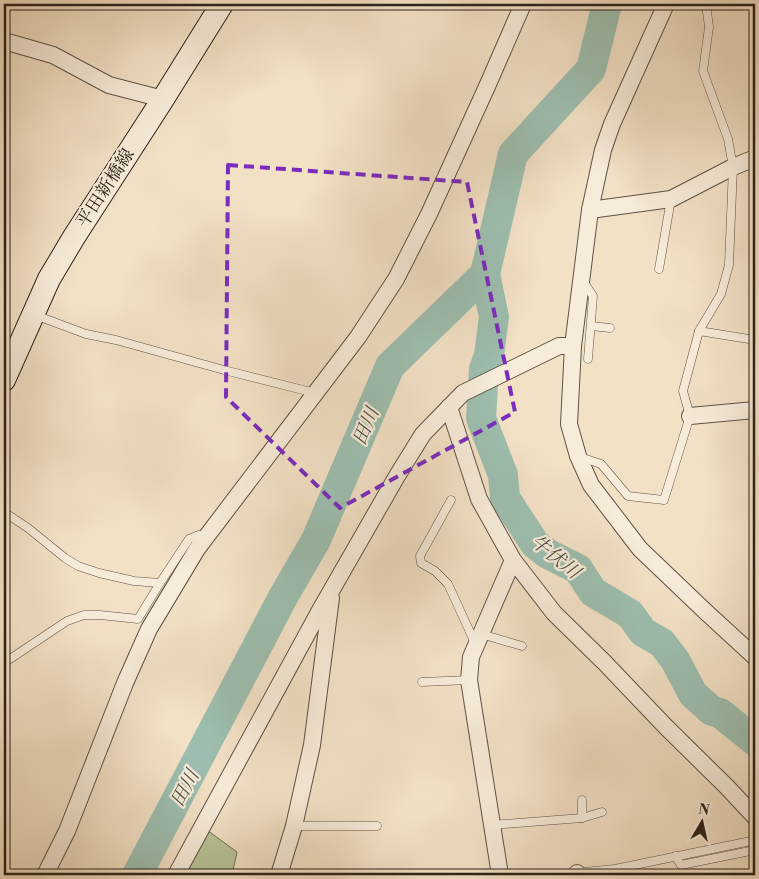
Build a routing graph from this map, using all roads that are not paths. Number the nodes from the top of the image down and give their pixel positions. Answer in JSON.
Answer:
{"nodes":[{"id":1,"x":222,"y":4,"type":"edge"},
{"id":2,"x":522,"y":4,"type":"edge"},
{"id":3,"x":666,"y":4,"type":"edge"},
{"id":4,"x":706,"y":4,"type":"edge"},
{"id":5,"x":4,"y":42,"type":"edge"},
{"id":6,"x":163,"y":98,"type":"junction"},
{"id":7,"x":755,"y":158,"type":"edge"},
{"id":8,"x":733,"y":167,"type":"junction"},
{"id":9,"x":671,"y":198,"type":"junction"},
{"id":10,"x":590,"y":210,"type":"junction"},
{"id":11,"x":659,"y":269,"type":"dead end"},
{"id":12,"x":582,"y":278,"type":"junction"},
{"id":13,"x":33,"y":314,"type":"junction"},
{"id":14,"x":591,"y":326,"type":"junction"},
{"id":15,"x":610,"y":328,"type":"dead end"},
{"id":16,"x":699,"y":331,"type":"junction"},
{"id":17,"x":755,"y":340,"type":"edge"},
{"id":18,"x":570,"y":346,"type":"junction"},
{"id":19,"x":588,"y":358,"type":"dead end"},
{"id":20,"x":4,"y":380,"type":"edge"},
{"id":21,"x":315,"y":393,"type":"junction"},
{"id":22,"x":448,"y":407,"type":"junction"},
{"id":23,"x":755,"y":410,"type":"edge"},
{"id":24,"x":690,"y":416,"type":"junction"},
{"id":25,"x":578,"y":456,"type":"junction"},
{"id":26,"x":451,"y":500,"type":"dead end"},
{"id":27,"x":4,"y":512,"type":"edge"},
{"id":28,"x":206,"y":537,"type":"junction"},
{"id":29,"x":512,"y":560,"type":"junction"},
{"id":30,"x":160,"y":583,"type":"junction"},
{"id":31,"x":332,"y":592,"type":"junction"},
{"id":32,"x":478,"y":640,"type":"junction"},
{"id":33,"x":522,"y":646,"type":"dead end"},
{"id":34,"x":755,"y":657,"type":"edge"},
{"id":35,"x":4,"y":663,"type":"edge"},
{"id":36,"x":469,"y":680,"type":"junction"},
{"id":37,"x":422,"y":682,"type":"dead end"},
{"id":38,"x":582,"y":800,"type":"dead end"},
{"id":39,"x":602,"y":812,"type":"dead end"},
{"id":40,"x":755,"y":817,"type":"edge"},
{"id":41,"x":582,"y":818,"type":"junction"},
{"id":42,"x":492,"y":825,"type":"junction"},
{"id":43,"x":294,"y":826,"type":"junction"},
{"id":44,"x":377,"y":826,"type":"dead end"},
{"id":45,"x":755,"y":839,"type":"edge"},
{"id":46,"x":755,"y":850,"type":"edge"},
{"id":47,"x":675,"y":856,"type":"junction"},
{"id":48,"x":577,"y":874,"type":"edge"},
{"id":49,"x":45,"y":875,"type":"edge"},
{"id":50,"x":176,"y":875,"type":"edge"},
{"id":51,"x":279,"y":875,"type":"edge"},
{"id":52,"x":500,"y":875,"type":"edge"},
{"id":53,"x":552,"y":875,"type":"edge"}],
"edges":[{"from":1,"to":6,"type":"main road","name":"平田新橋線"},
{"from":2,"to":21,"type":"street"},
{"from":3,"to":10,"type":"street"},
{"from":4,"to":8,"type":"lane"},
{"from":5,"to":6,"type":"street"},
{"from":6,"to":13,"type":"main road","name":"平田新橋線"},
{"from":7,"to":8,"type":"street"},
{"from":8,"to":9,"type":"street"},
{"from":8,"to":16,"type":"lane"},
{"from":9,"to":10,"type":"street"},
{"from":9,"to":11,"type":"lane"},
{"from":10,"to":12,"type":"street"},
{"from":12,"to":14,"type":"lane"},
{"from":12,"to":18,"type":"street"},
{"from":13,"to":20,"type":"main road","name":"平田新橋線"},
{"from":13,"to":21,"type":"lane"},
{"from":14,"to":15,"type":"lane"},
{"from":14,"to":19,"type":"lane"},
{"from":16,"to":17,"type":"lane"},
{"from":16,"to":24,"type":"lane"},
{"from":18,"to":22,"type":"street"},
{"from":18,"to":25,"type":"street"},
{"from":21,"to":28,"type":"street"},
{"from":22,"to":29,"type":"street"},
{"from":22,"to":31,"type":"street"},
{"from":23,"to":24,"type":"street"},
{"from":24,"to":25,"type":"lane"},
{"from":25,"to":34,"type":"street"},
{"from":26,"to":32,"type":"lane"},
{"from":27,"to":30,"type":"lane"},
{"from":28,"to":30,"type":"lane"},
{"from":28,"to":49,"type":"street"},
{"from":29,"to":32,"type":"street"},
{"from":29,"to":40,"type":"street"},
{"from":30,"to":35,"type":"lane"},
{"from":31,"to":43,"type":"street"},
{"from":31,"to":50,"type":"street"},
{"from":32,"to":33,"type":"lane"},
{"from":32,"to":36,"type":"street"},
{"from":36,"to":37,"type":"lane"},
{"from":36,"to":42,"type":"street"},
{"from":38,"to":41,"type":"lane"},
{"from":39,"to":41,"type":"lane"},
{"from":41,"to":42,"type":"lane"},
{"from":42,"to":52,"type":"street"},
{"from":43,"to":44,"type":"lane"},
{"from":43,"to":51,"type":"street"},
{"from":45,"to":47,"type":"lane"},
{"from":46,"to":47,"type":"lane"},
{"from":47,"to":48,"type":"lane"},
{"from":48,"to":53,"type":"lane"}]}
